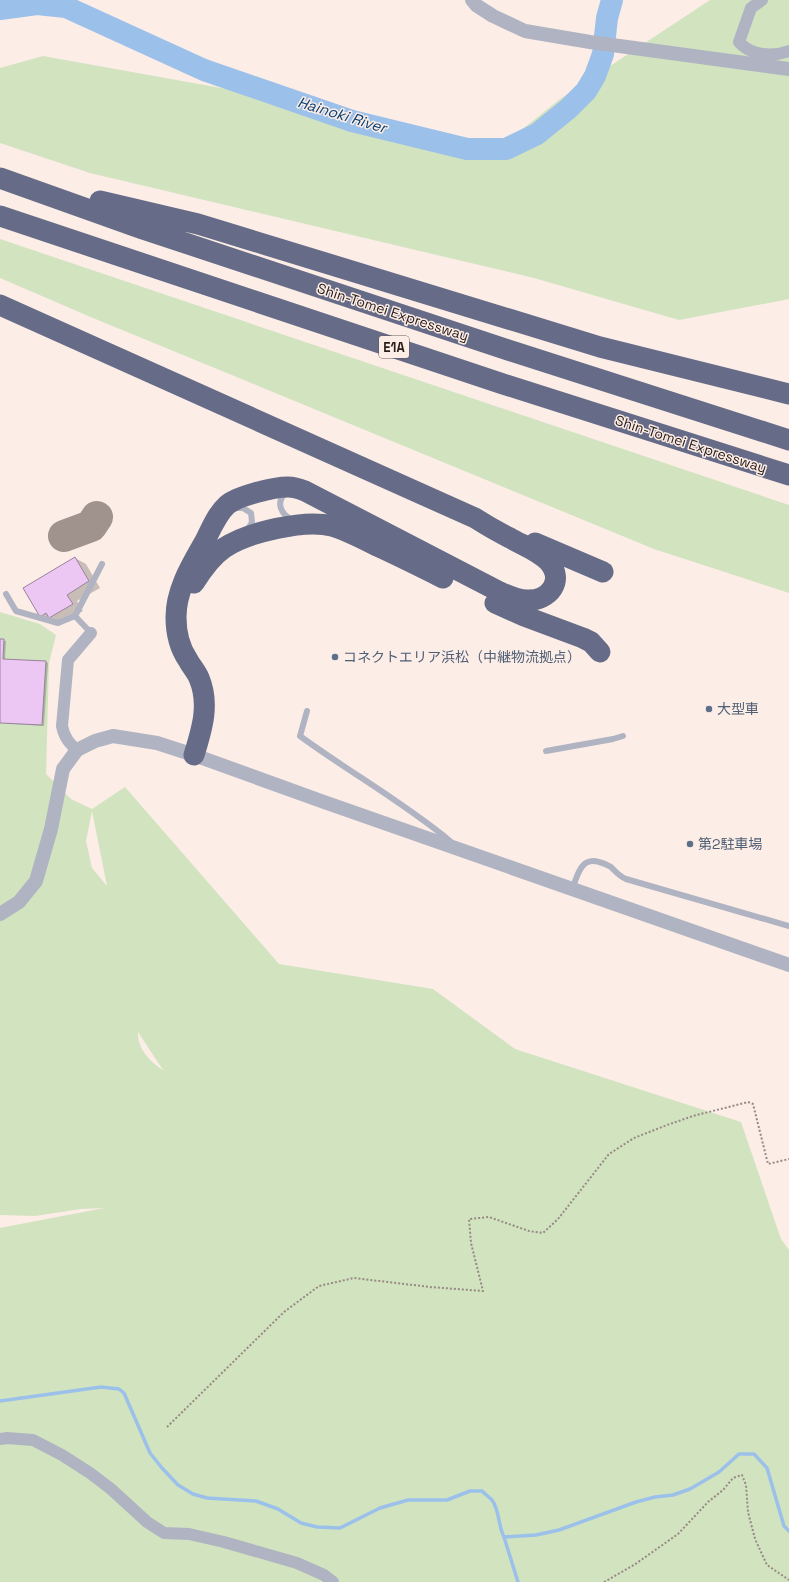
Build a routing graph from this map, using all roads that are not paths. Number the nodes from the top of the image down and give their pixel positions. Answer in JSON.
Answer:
{"nodes":[{"id":1,"x":472,"y":0,"type":"edge"},
{"id":2,"x":762,"y":0,"type":"edge"},
{"id":3,"x":783,"y":53,"type":"edge"},
{"id":4,"x":789,"y":69,"type":"edge"},
{"id":5,"x":2,"y":179,"type":"edge"},
{"id":6,"x":0,"y":216,"type":"edge"},
{"id":7,"x":0,"y":305,"type":"edge"},
{"id":8,"x":789,"y":394,"type":"edge"},
{"id":9,"x":789,"y":440,"type":"edge"},
{"id":10,"x":789,"y":476,"type":"edge"},
{"id":11,"x":297,"y":488,"type":"junction"},
{"id":12,"x":222,"y":510,"type":"junction"},
{"id":13,"x":475,"y":518,"type":"junction"},
{"id":14,"x":303,"y":524,"type":"junction"},
{"id":15,"x":241,"y":539,"type":"junction"},
{"id":16,"x":102,"y":564,"type":"dead end"},
{"id":17,"x":603,"y":572,"type":"dead end"},
{"id":18,"x":6,"y":594,"type":"dead end"},
{"id":19,"x":75,"y":616,"type":"junction"},
{"id":20,"x":91,"y":633,"type":"joint"},
{"id":21,"x":600,"y":652,"type":"dead end"},
{"id":22,"x":307,"y":711,"type":"dead end"},
{"id":23,"x":623,"y":736,"type":"dead end"},
{"id":24,"x":77,"y":750,"type":"junction"},
{"id":25,"x":546,"y":751,"type":"dead end"},
{"id":26,"x":201,"y":757,"type":"junction"},
{"id":27,"x":459,"y":849,"type":"junction"},
{"id":28,"x":572,"y":890,"type":"junction"},
{"id":29,"x":0,"y":914,"type":"edge"},
{"id":30,"x":789,"y":926,"type":"edge"},
{"id":31,"x":789,"y":966,"type":"edge"},
{"id":32,"x":0,"y":1439,"type":"edge"},
{"id":33,"x":333,"y":1582,"type":"edge"}],
"edges":[{"from":1,"to":4,"type":"street"},
{"from":2,"to":3,"type":"street"},
{"from":3,"to":4,"type":"street"},
{"from":5,"to":8,"type":"highway"},
{"from":5,"to":9,"type":"highway","name":"Shin-Tomei Expressway","number":"E1A"},
{"from":6,"to":10,"type":"highway","name":"Shin-Tomei Expressway","number":"E1A"},
{"from":7,"to":13,"type":"highway"},
{"from":11,"to":12,"type":"highway"},
{"from":11,"to":13,"type":"highway"},
{"from":11,"to":14,"type":"lane"},
{"from":12,"to":15,"type":"lane"},
{"from":12,"to":26,"type":"highway"},
{"from":13,"to":17,"type":"highway"},
{"from":14,"to":15,"type":"highway"},
{"from":14,"to":21,"type":"highway"},
{"from":15,"to":26,"type":"highway"},
{"from":16,"to":19,"type":"lane"},
{"from":18,"to":19,"type":"lane"},
{"from":19,"to":20,"type":"lane"},
{"from":20,"to":24,"type":"street"},
{"from":22,"to":27,"type":"lane"},
{"from":23,"to":25,"type":"lane"},
{"from":24,"to":26,"type":"street"},
{"from":24,"to":29,"type":"street"},
{"from":26,"to":27,"type":"street"},
{"from":27,"to":28,"type":"street"},
{"from":28,"to":30,"type":"lane"},
{"from":28,"to":31,"type":"street"},
{"from":32,"to":33,"type":"street"}]}
